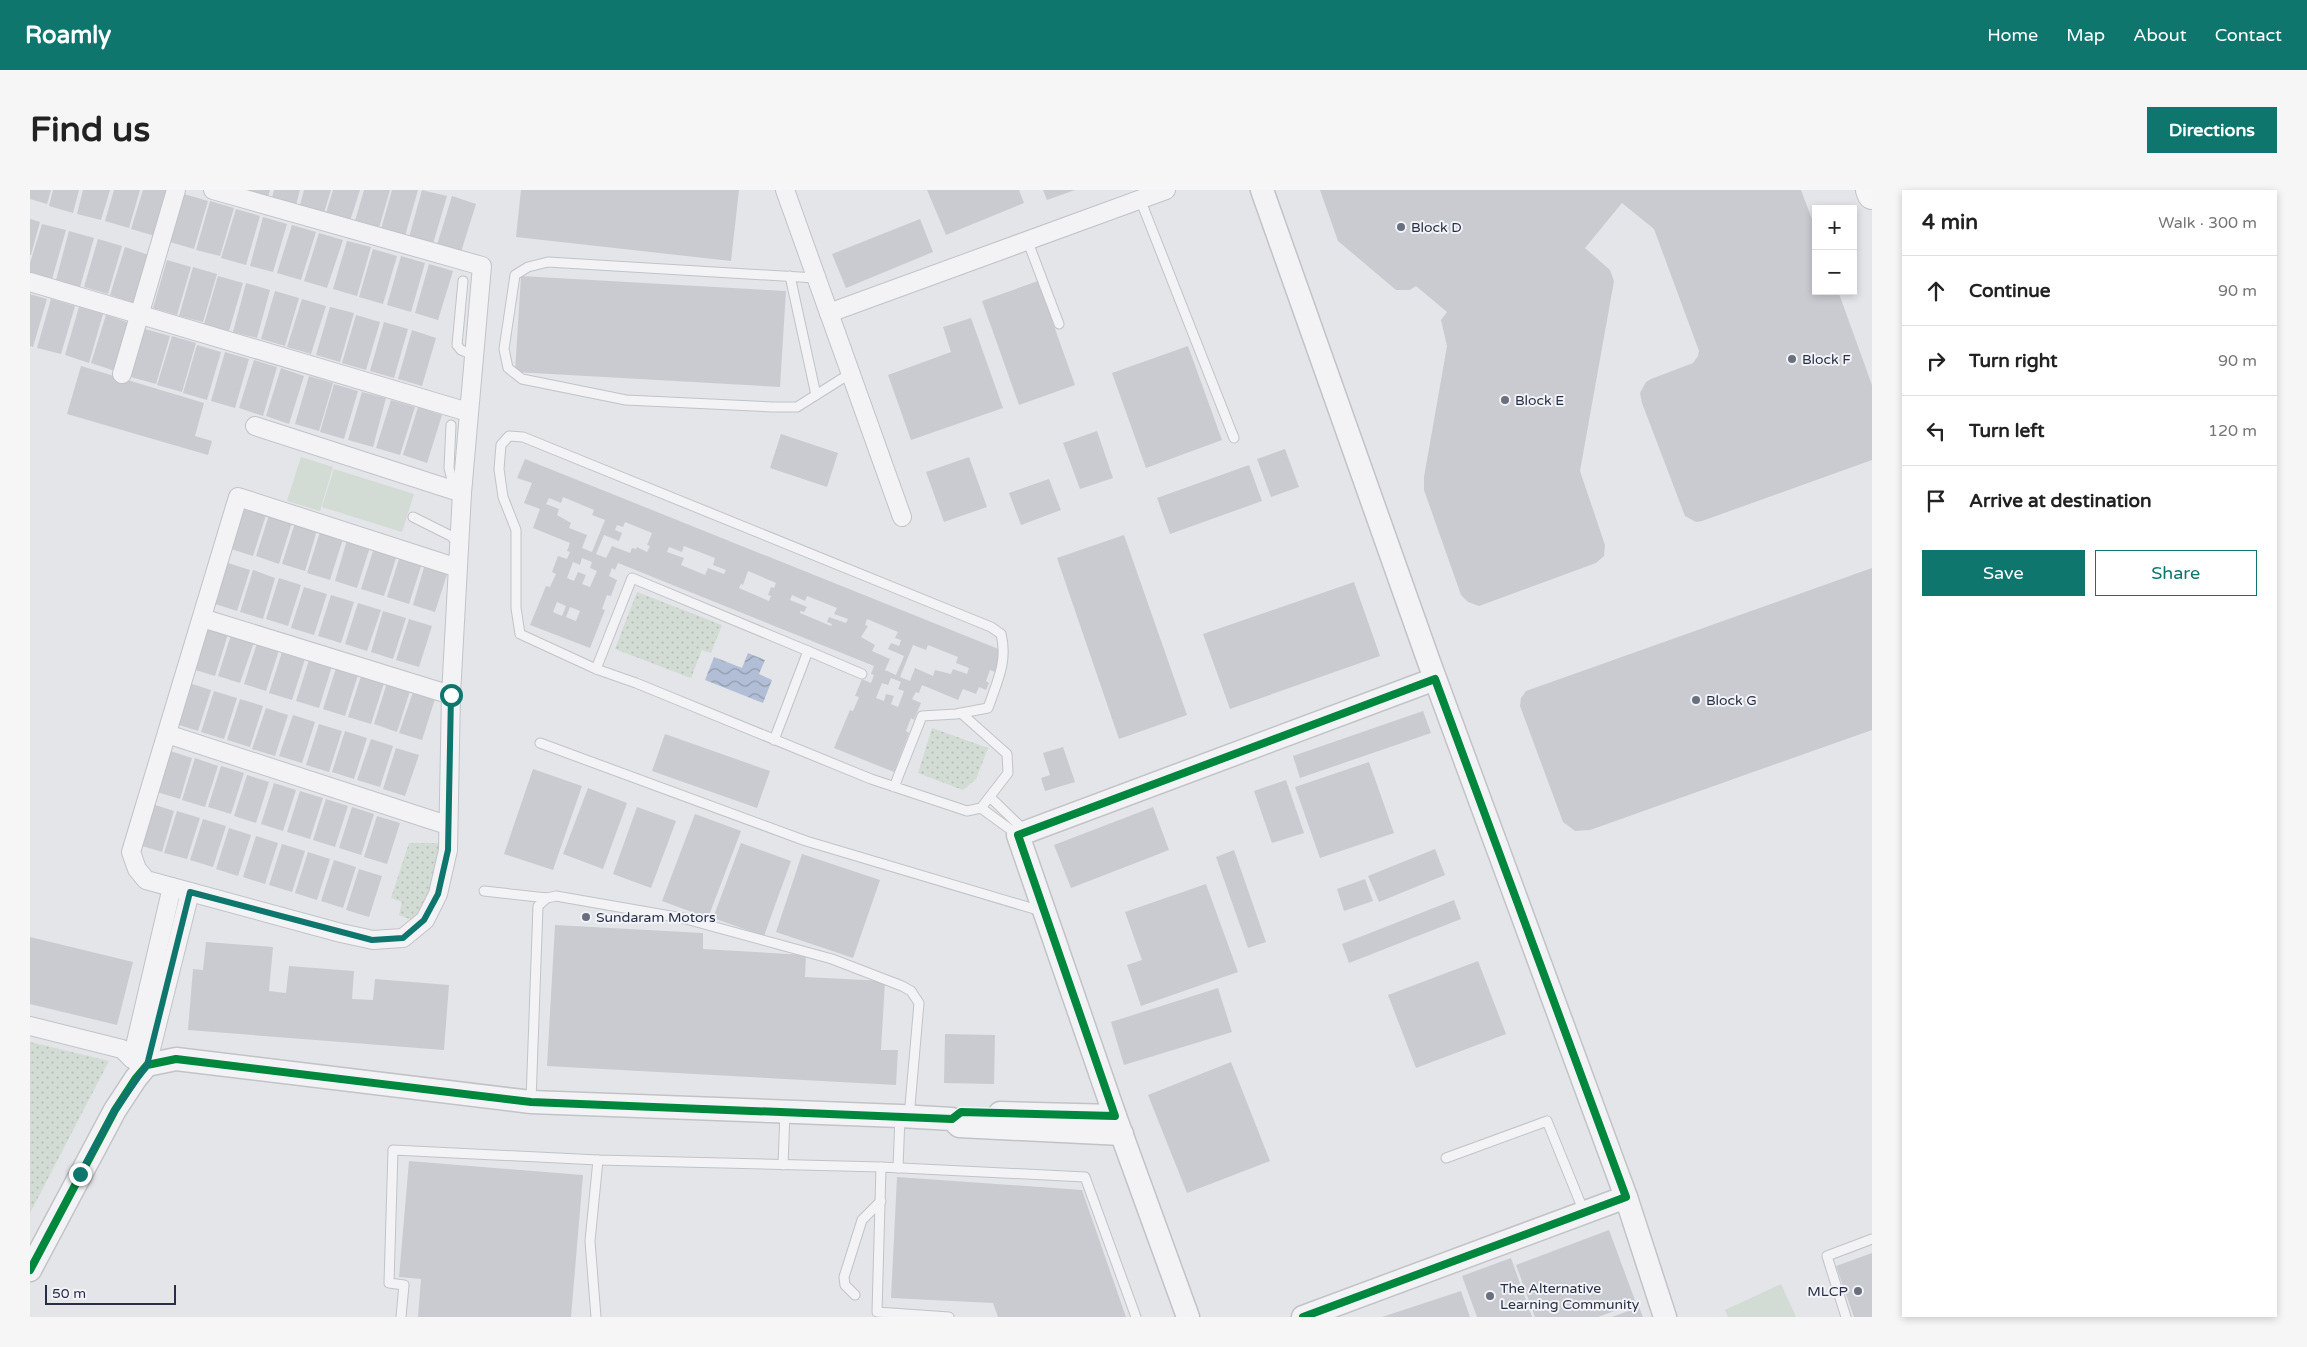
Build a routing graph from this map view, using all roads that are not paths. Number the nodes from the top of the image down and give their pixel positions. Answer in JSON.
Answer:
{"nodes":[{"id":1,"x":176,"y":190,"type":"edge"},
{"id":2,"x":213,"y":190,"type":"edge"},
{"id":3,"x":785,"y":190,"type":"edge"},
{"id":4,"x":1166,"y":190,"type":"edge"},
{"id":5,"x":1262,"y":190,"type":"edge"},
{"id":6,"x":1870,"y":190,"type":"edge"},
{"id":7,"x":1872,"y":195,"type":"edge"},
{"id":8,"x":1140,"y":199,"type":"junction"},
{"id":9,"x":1028,"y":242,"type":"junction"},
{"id":10,"x":790,"y":276,"type":"junction"},
{"id":11,"x":816,"y":278,"type":"junction"},
{"id":12,"x":463,"y":281,"type":"dead end"},
{"id":13,"x":30,"y":282,"type":"edge"},
{"id":14,"x":829,"y":313,"type":"junction"},
{"id":15,"x":139,"y":314,"type":"junction"},
{"id":16,"x":1059,"y":324,"type":"dead end"},
{"id":17,"x":474,"y":355,"type":"junction"},
{"id":18,"x":851,"y":373,"type":"junction"},
{"id":19,"x":122,"y":374,"type":"dead end"},
{"id":20,"x":816,"y":395,"type":"junction"},
{"id":21,"x":468,"y":412,"type":"junction"},
{"id":22,"x":451,"y":425,"type":"dead end"},
{"id":23,"x":255,"y":426,"type":"dead end"},
{"id":24,"x":1234,"y":438,"type":"dead end"},
{"id":25,"x":463,"y":488,"type":"junction"},
{"id":26,"x":902,"y":517,"type":"dead end"},
{"id":27,"x":413,"y":518,"type":"dead end"},
{"id":28,"x":460,"y":544,"type":"junction"},
{"id":29,"x":458,"y":568,"type":"junction"},
{"id":30,"x":202,"y":618,"type":"junction"},
{"id":31,"x":808,"y":651,"type":"junction"},
{"id":32,"x":596,"y":669,"type":"junction"},
{"id":33,"x":862,"y":674,"type":"dead end"},
{"id":34,"x":1435,"y":679,"type":"junction"},
{"id":35,"x":451,"y":695,"type":"junction"},
{"id":36,"x":961,"y":713,"type":"junction"},
{"id":37,"x":167,"y":734,"type":"junction"},
{"id":38,"x":774,"y":740,"type":"junction"},
{"id":39,"x":540,"y":743,"type":"dead end"},
{"id":40,"x":894,"y":787,"type":"junction"},
{"id":41,"x":990,"y":797,"type":"junction"},
{"id":42,"x":981,"y":808,"type":"junction"},
{"id":43,"x":447,"y":825,"type":"junction"},
{"id":44,"x":1022,"y":834,"type":"junction"},
{"id":45,"x":172,"y":887,"type":"junction"},
{"id":46,"x":484,"y":891,"type":"dead end"},
{"id":47,"x":190,"y":892,"type":"junction"},
{"id":48,"x":547,"y":898,"type":"junction"},
{"id":49,"x":1044,"y":912,"type":"junction"},
{"id":50,"x":167,"y":954,"type":"junction"},
{"id":51,"x":30,"y":1026,"type":"edge"},
{"id":52,"x":140,"y":1062,"type":"junction"},
{"id":53,"x":531,"y":1102,"type":"junction"},
{"id":54,"x":785,"y":1112,"type":"junction"},
{"id":55,"x":904,"y":1116,"type":"junction"},
{"id":56,"x":1118,"y":1125,"type":"junction"},
{"id":57,"x":1446,"y":1158,"type":"dead end"},
{"id":58,"x":598,"y":1160,"type":"junction"},
{"id":59,"x":783,"y":1165,"type":"junction"},
{"id":60,"x":881,"y":1168,"type":"junction"},
{"id":61,"x":898,"y":1168,"type":"junction"},
{"id":62,"x":1626,"y":1197,"type":"junction"},
{"id":63,"x":881,"y":1201,"type":"junction"},
{"id":64,"x":1584,"y":1212,"type":"junction"},
{"id":65,"x":1872,"y":1239,"type":"edge"},
{"id":66,"x":30,"y":1270,"type":"edge"},
{"id":67,"x":855,"y":1295,"type":"dead end"},
{"id":68,"x":1314,"y":1315,"type":"edge"},
{"id":69,"x":401,"y":1317,"type":"edge"},
{"id":70,"x":596,"y":1317,"type":"edge"},
{"id":71,"x":949,"y":1317,"type":"edge"},
{"id":72,"x":1136,"y":1317,"type":"edge"},
{"id":73,"x":1188,"y":1317,"type":"edge"},
{"id":74,"x":1666,"y":1317,"type":"edge"},
{"id":75,"x":1846,"y":1317,"type":"edge"}],
"edges":[{"from":1,"to":15,"type":"street"},
{"from":2,"to":17,"type":"street"},
{"from":3,"to":11,"type":"street"},
{"from":4,"to":8,"type":"street"},
{"from":5,"to":34,"type":"street"},
{"from":6,"to":7,"type":"main road"},
{"from":8,"to":9,"type":"street"},
{"from":8,"to":24,"type":"lane"},
{"from":9,"to":14,"type":"street"},
{"from":9,"to":16,"type":"lane"},
{"from":10,"to":11,"type":"lane"},
{"from":10,"to":20,"type":"lane"},
{"from":10,"to":20,"type":"lane"},
{"from":11,"to":14,"type":"street"},
{"from":12,"to":17,"type":"lane"},
{"from":13,"to":15,"type":"street"},
{"from":14,"to":18,"type":"street"},
{"from":15,"to":19,"type":"street"},
{"from":15,"to":21,"type":"street"},
{"from":17,"to":21,"type":"street"},
{"from":18,"to":20,"type":"lane"},
{"from":18,"to":26,"type":"street"},
{"from":21,"to":25,"type":"street"},
{"from":22,"to":25,"type":"lane"},
{"from":23,"to":25,"type":"street"},
{"from":25,"to":28,"type":"street"},
{"from":27,"to":28,"type":"lane"},
{"from":28,"to":29,"type":"street"},
{"from":29,"to":30,"type":"street"},
{"from":29,"to":35,"type":"street"},
{"from":30,"to":35,"type":"street"},
{"from":30,"to":37,"type":"street"},
{"from":31,"to":32,"type":"lane"},
{"from":31,"to":33,"type":"lane"},
{"from":31,"to":38,"type":"lane"},
{"from":32,"to":36,"type":"lane"},
{"from":32,"to":38,"type":"lane"},
{"from":34,"to":44,"type":"street"},
{"from":34,"to":62,"type":"street"},
{"from":35,"to":43,"type":"street"},
{"from":36,"to":40,"type":"lane"},
{"from":36,"to":41,"type":"lane"},
{"from":37,"to":43,"type":"street"},
{"from":37,"to":45,"type":"street"},
{"from":38,"to":40,"type":"lane"},
{"from":39,"to":49,"type":"lane"},
{"from":40,"to":42,"type":"lane"},
{"from":41,"to":42,"type":"lane"},
{"from":41,"to":44,"type":"lane"},
{"from":42,"to":44,"type":"lane"},
{"from":43,"to":47,"type":"street"},
{"from":44,"to":49,"type":"street"},
{"from":45,"to":47,"type":"street"},
{"from":45,"to":50,"type":"street"},
{"from":46,"to":48,"type":"lane"},
{"from":47,"to":50,"type":"street"},
{"from":48,"to":53,"type":"lane"},
{"from":48,"to":55,"type":"lane"},
{"from":49,"to":56,"type":"street"},
{"from":50,"to":52,"type":"street"},
{"from":51,"to":52,"type":"street"},
{"from":52,"to":53,"type":"street"},
{"from":52,"to":66,"type":"street"},
{"from":53,"to":54,"type":"street"},
{"from":54,"to":55,"type":"street"},
{"from":54,"to":59,"type":"lane"},
{"from":55,"to":56,"type":"street"},
{"from":55,"to":61,"type":"lane"},
{"from":56,"to":73,"type":"street"},
{"from":57,"to":64,"type":"lane"},
{"from":58,"to":59,"type":"lane"},
{"from":58,"to":69,"type":"lane"},
{"from":58,"to":70,"type":"lane"},
{"from":59,"to":60,"type":"lane"},
{"from":60,"to":61,"type":"lane"},
{"from":60,"to":63,"type":"lane"},
{"from":61,"to":72,"type":"lane"},
{"from":62,"to":64,"type":"street"},
{"from":62,"to":74,"type":"street"},
{"from":63,"to":67,"type":"lane"},
{"from":63,"to":71,"type":"lane"},
{"from":64,"to":68,"type":"street"},
{"from":65,"to":75,"type":"lane"}]}
